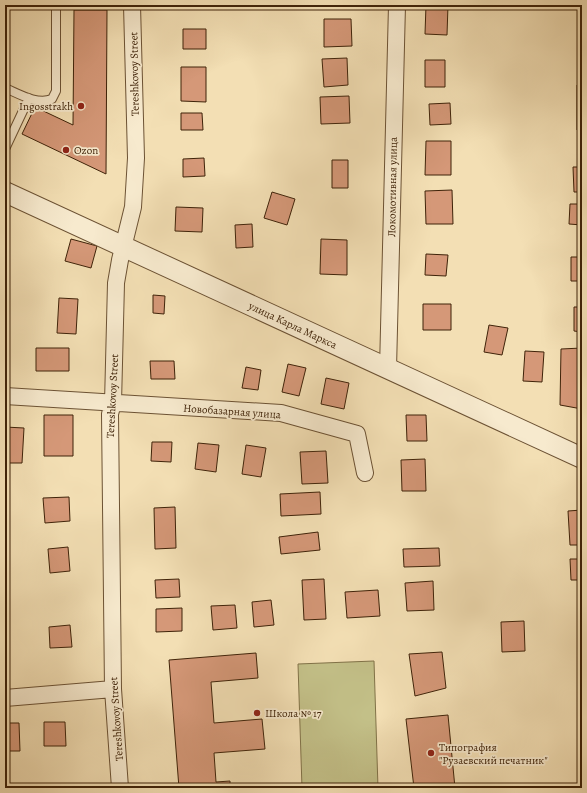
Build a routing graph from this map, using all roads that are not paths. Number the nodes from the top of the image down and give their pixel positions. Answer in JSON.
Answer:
{"nodes":[{"id":1,"x":56,"y":5,"type":"edge"},
{"id":2,"x":132,"y":5,"type":"edge"},
{"id":3,"x":397,"y":5,"type":"edge"},
{"id":4,"x":5,"y":88,"type":"edge"},
{"id":5,"x":29,"y":98,"type":"junction"},
{"id":6,"x":5,"y":149,"type":"edge"},
{"id":7,"x":5,"y":192,"type":"edge"},
{"id":8,"x":124,"y":247,"type":"junction"},
{"id":9,"x":388,"y":369,"type":"junction"},
{"id":10,"x":5,"y":396,"type":"edge"},
{"id":11,"x":113,"y":403,"type":"junction"},
{"id":12,"x":582,"y":458,"type":"edge"},
{"id":13,"x":365,"y":473,"type":"dead end"},
{"id":14,"x":113,"y":689,"type":"junction"},
{"id":15,"x":5,"y":698,"type":"edge"},
{"id":16,"x":120,"y":788,"type":"edge"}],
"edges":[{"from":1,"to":5,"type":"lane"},
{"from":2,"to":8,"type":"street","name":"Tereshkovoy Street"},
{"from":3,"to":9,"type":"street","name":"Локомотивная улица"},
{"from":4,"to":5,"type":"lane"},
{"from":5,"to":6,"type":"lane"},
{"from":7,"to":8,"type":"street","name":"улица Карла Маркса"},
{"from":8,"to":9,"type":"street","name":"улица Карла Маркса"},
{"from":8,"to":11,"type":"street","name":"Tereshkovoy Street"},
{"from":9,"to":12,"type":"street","name":"улица Карла Маркса"},
{"from":10,"to":11,"type":"street"},
{"from":11,"to":13,"type":"street","name":"Новобазарная улица"},
{"from":11,"to":14,"type":"street","name":"Tereshkovoy Street"},
{"from":14,"to":15,"type":"street"},
{"from":14,"to":16,"type":"street","name":"Tereshkovoy Street"}]}
